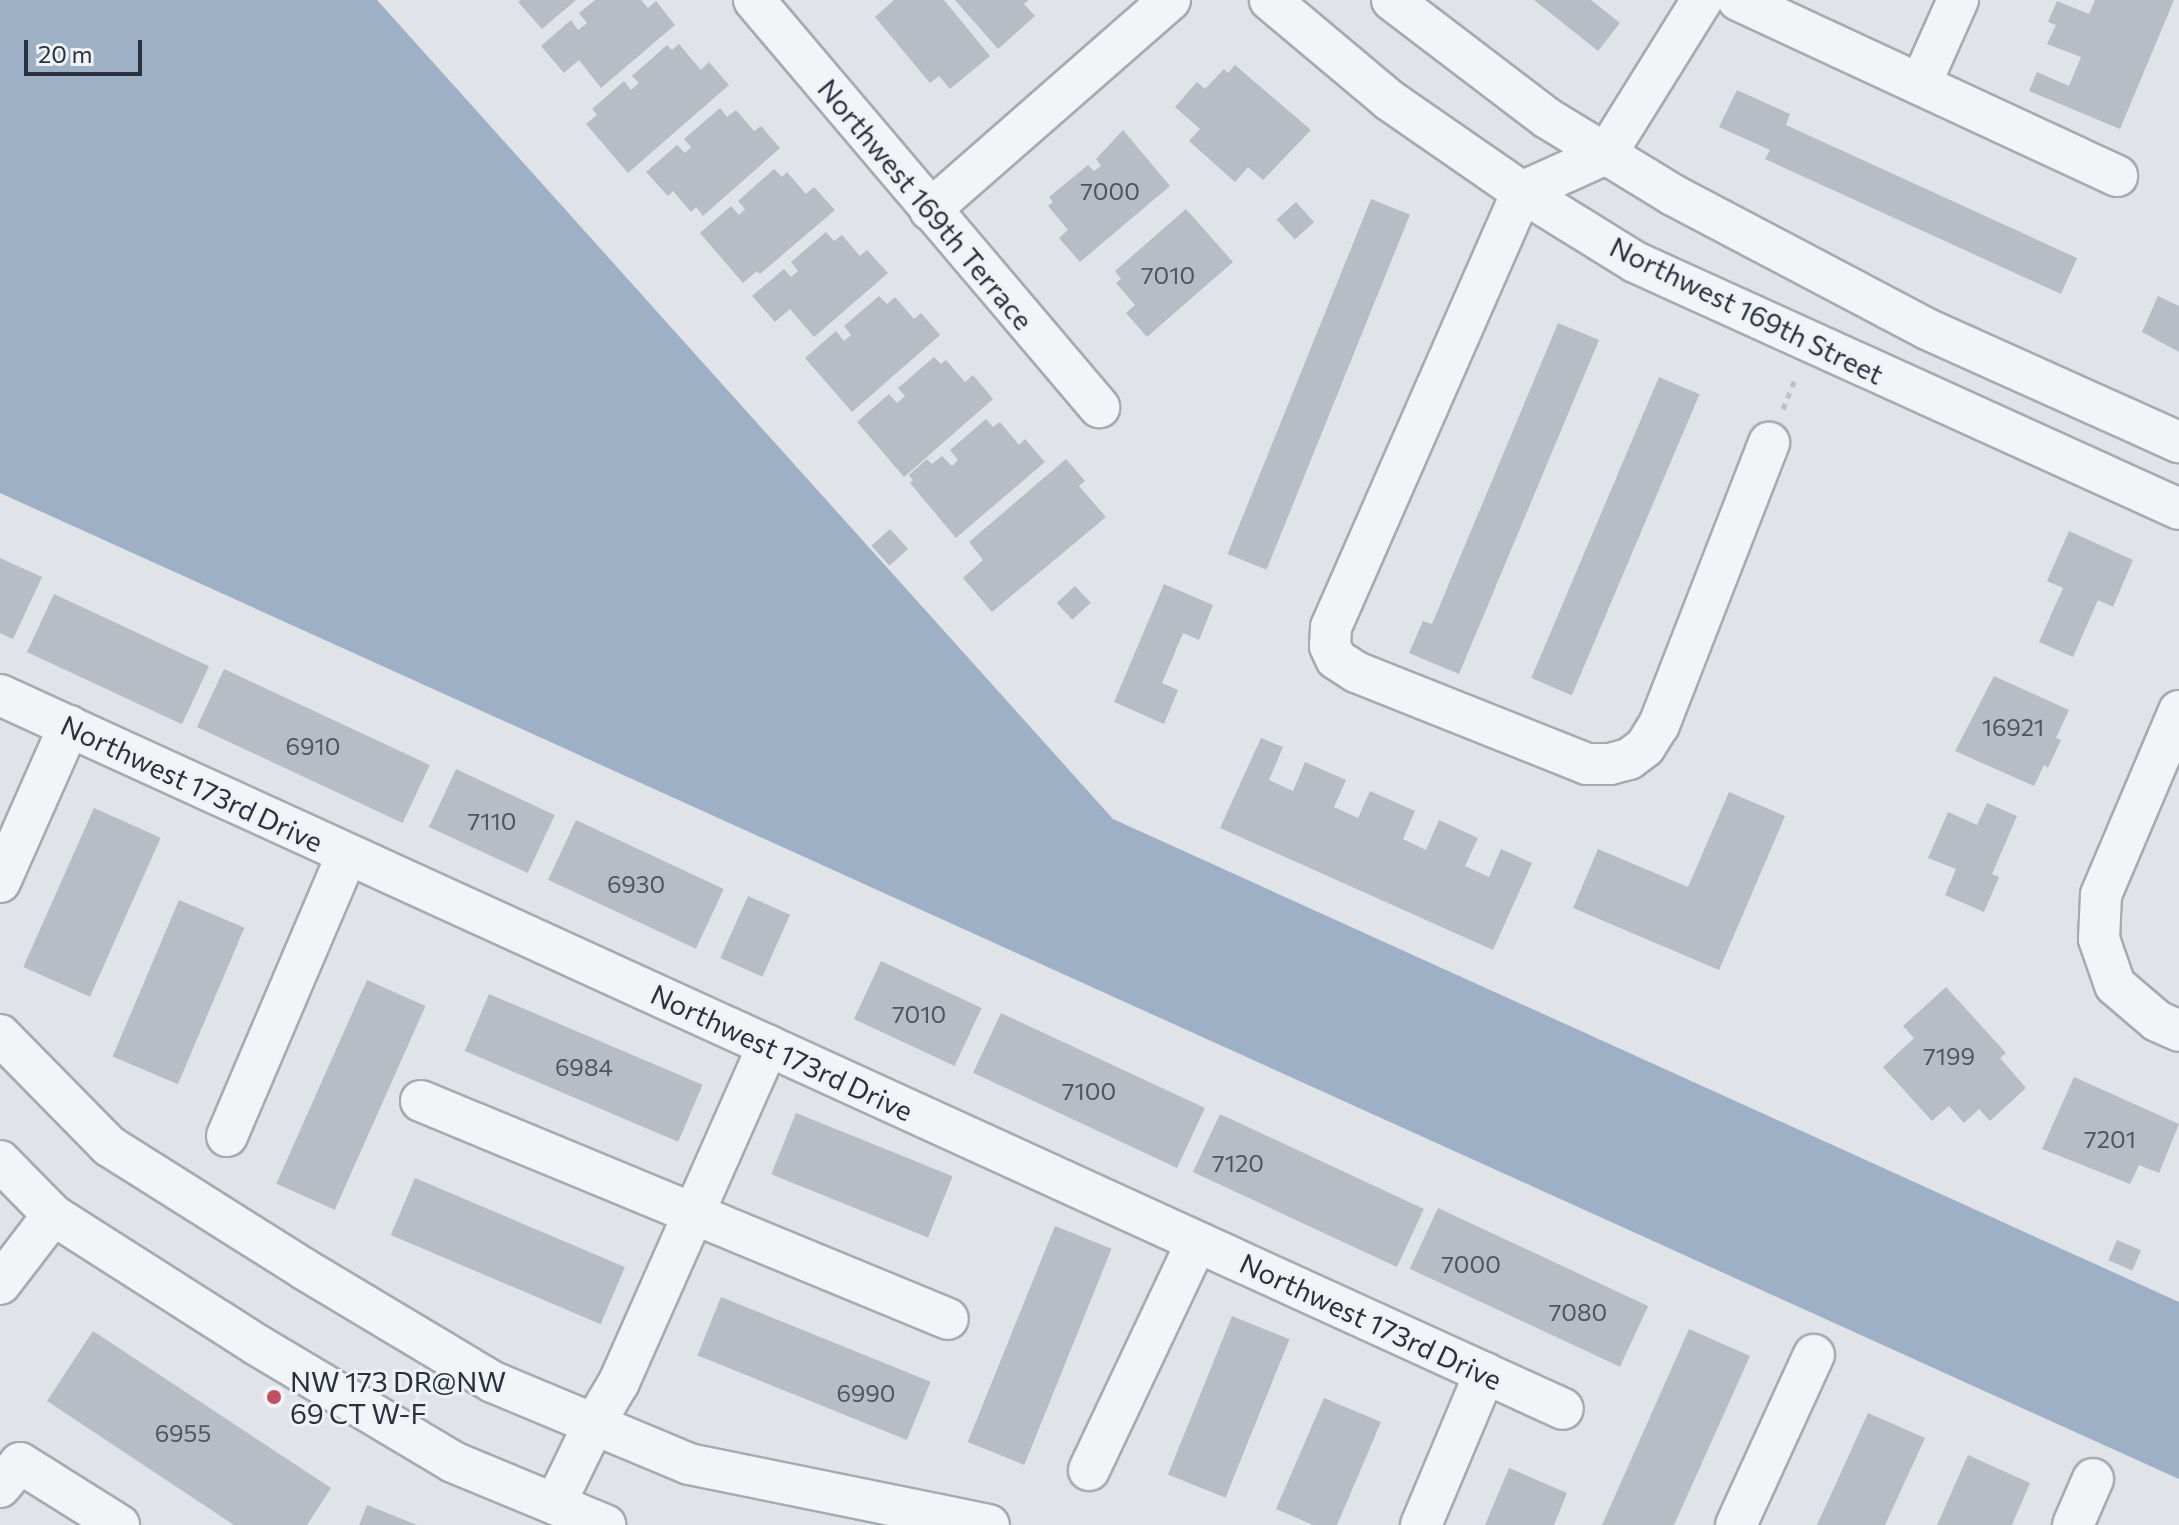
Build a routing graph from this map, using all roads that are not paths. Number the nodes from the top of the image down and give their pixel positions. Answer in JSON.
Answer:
{"nodes":[{"id":1,"x":754,"y":0,"type":"edge"},
{"id":2,"x":1170,"y":0,"type":"edge"},
{"id":3,"x":1270,"y":0,"type":"edge"},
{"id":4,"x":1392,"y":0,"type":"edge"},
{"id":5,"x":1702,"y":0,"type":"edge"},
{"id":6,"x":1738,"y":0,"type":"edge"},
{"id":7,"x":1958,"y":0,"type":"edge"},
{"id":8,"x":1921,"y":83,"type":"junction"},
{"id":9,"x":1606,"y":154,"type":"junction"},
{"id":10,"x":2117,"y":176,"type":"dead end"},
{"id":11,"x":1522,"y":192,"type":"junction"},
{"id":12,"x":930,"y":210,"type":"junction"},
{"id":13,"x":1099,"y":407,"type":"dead end"},
{"id":14,"x":2179,"y":442,"type":"edge"},
{"id":15,"x":1769,"y":443,"type":"road end"},
{"id":16,"x":2179,"y":509,"type":"edge"},
{"id":17,"x":0,"y":695,"type":"edge"},
{"id":18,"x":2179,"y":711,"type":"edge"},
{"id":19,"x":69,"y":726,"type":"junction"},
{"id":20,"x":347,"y":854,"type":"junction"},
{"id":21,"x":0,"y":882,"type":"edge"},
{"id":22,"x":2179,"y":1031,"type":"edge"},
{"id":23,"x":0,"y":1035,"type":"edge"},
{"id":24,"x":768,"y":1046,"type":"junction"},
{"id":25,"x":421,"y":1101,"type":"dead end"},
{"id":26,"x":227,"y":1136,"type":"dead end"},
{"id":27,"x":0,"y":1161,"type":"edge"},
{"id":28,"x":691,"y":1213,"type":"junction"},
{"id":29,"x":53,"y":1215,"type":"junction"},
{"id":30,"x":1197,"y":1242,"type":"junction"},
{"id":31,"x":0,"y":1284,"type":"edge"},
{"id":32,"x":948,"y":1319,"type":"dead end"},
{"id":33,"x":1814,"y":1355,"type":"dead end"},
{"id":34,"x":1485,"y":1373,"type":"junction"},
{"id":35,"x":1563,"y":1409,"type":"dead end"},
{"id":36,"x":594,"y":1424,"type":"junction"},
{"id":37,"x":1089,"y":1470,"type":"dead end"},
{"id":38,"x":2093,"y":1479,"type":"dead end"},
{"id":39,"x":0,"y":1487,"type":"edge"},
{"id":40,"x":555,"y":1504,"type":"junction"},
{"id":41,"x":119,"y":1525,"type":"edge"},
{"id":42,"x":605,"y":1525,"type":"edge"},
{"id":43,"x":989,"y":1525,"type":"edge"},
{"id":44,"x":1421,"y":1525,"type":"edge"},
{"id":45,"x":1736,"y":1525,"type":"edge"},
{"id":46,"x":2073,"y":1525,"type":"edge"}],
"edges":[{"from":1,"to":12,"type":"street","name":"Northwest 169th Terrace"},
{"from":2,"to":12,"type":"street"},
{"from":3,"to":11,"type":"street","name":"Northwest 169th Street"},
{"from":4,"to":9,"type":"street"},
{"from":5,"to":9,"type":"street"},
{"from":6,"to":8,"type":"street"},
{"from":7,"to":8,"type":"street"},
{"from":8,"to":10,"type":"street"},
{"from":9,"to":11,"type":"street"},
{"from":9,"to":14,"type":"street"},
{"from":11,"to":15,"type":"street"},
{"from":11,"to":16,"type":"street","name":"Northwest 169th Street"},
{"from":12,"to":13,"type":"street","name":"Northwest 169th Terrace"},
{"from":17,"to":19,"type":"street","name":"Northwest 173rd Drive"},
{"from":18,"to":22,"type":"street"},
{"from":19,"to":20,"type":"street","name":"Northwest 173rd Drive"},
{"from":19,"to":21,"type":"street"},
{"from":20,"to":24,"type":"street","name":"Northwest 173rd Drive"},
{"from":20,"to":26,"type":"street"},
{"from":23,"to":36,"type":"street"},
{"from":24,"to":28,"type":"street"},
{"from":24,"to":30,"type":"street","name":"Northwest 173rd Drive"},
{"from":25,"to":28,"type":"street"},
{"from":27,"to":29,"type":"street"},
{"from":28,"to":32,"type":"street"},
{"from":28,"to":36,"type":"street"},
{"from":29,"to":31,"type":"street"},
{"from":29,"to":40,"type":"street"},
{"from":30,"to":34,"type":"street","name":"Northwest 173rd Drive"},
{"from":30,"to":37,"type":"street"},
{"from":33,"to":45,"type":"street"},
{"from":34,"to":35,"type":"street","name":"Northwest 173rd Drive"},
{"from":34,"to":44,"type":"street"},
{"from":36,"to":40,"type":"street"},
{"from":36,"to":43,"type":"street"},
{"from":38,"to":46,"type":"street"},
{"from":39,"to":41,"type":"street"},
{"from":40,"to":42,"type":"street"}]}
